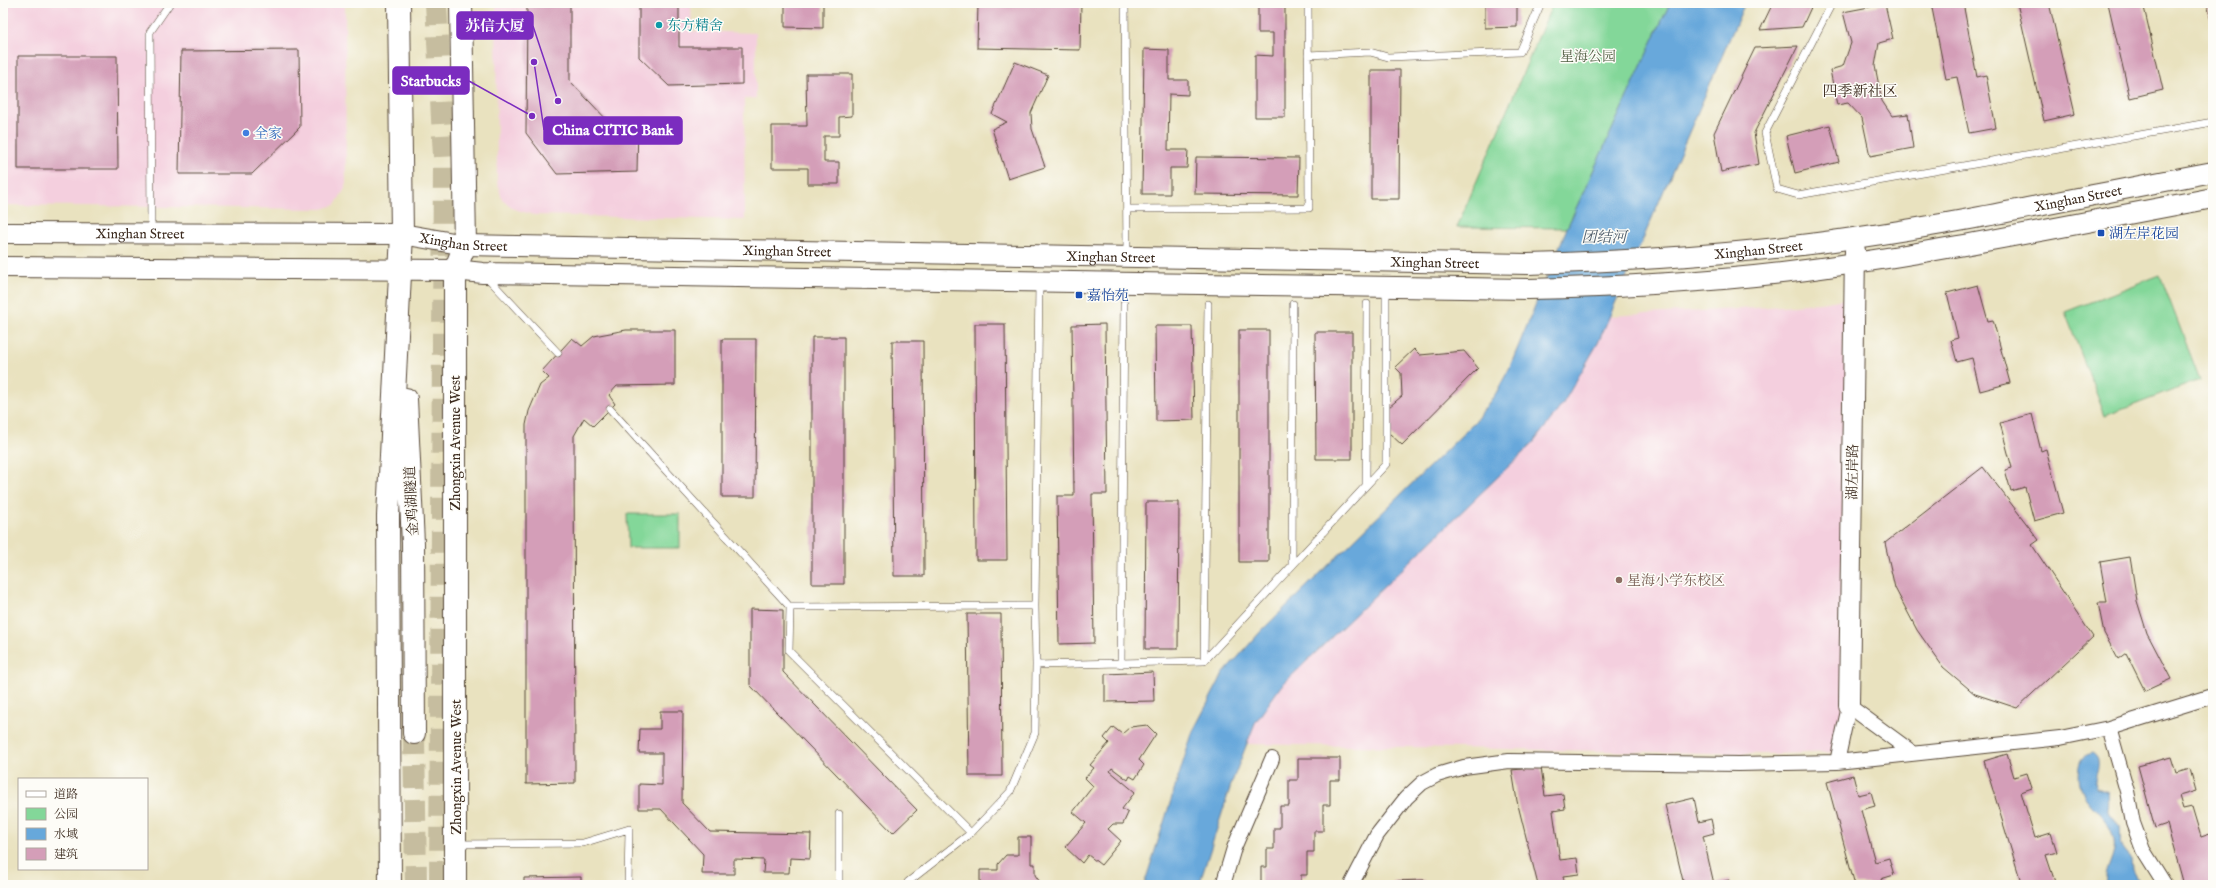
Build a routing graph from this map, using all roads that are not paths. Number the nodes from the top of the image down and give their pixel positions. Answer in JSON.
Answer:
{"nodes":[{"id":1,"x":170,"y":3,"type":"edge"},
{"id":2,"x":399,"y":3,"type":"edge"},
{"id":3,"x":461,"y":3,"type":"edge"},
{"id":4,"x":1125,"y":3,"type":"edge"},
{"id":5,"x":1308,"y":3,"type":"edge"},
{"id":6,"x":1541,"y":3,"type":"edge"},
{"id":7,"x":1832,"y":3,"type":"edge"},
{"id":8,"x":1308,"y":55,"type":"junction"},
{"id":9,"x":2213,"y":122,"type":"edge"},
{"id":10,"x":2213,"y":172,"type":"edge"},
{"id":11,"x":2213,"y":198,"type":"edge"},
{"id":12,"x":1127,"y":209,"type":"junction"},
{"id":13,"x":3,"y":233,"type":"edge"},
{"id":14,"x":151,"y":234,"type":"junction"},
{"id":15,"x":402,"y":234,"type":"junction"},
{"id":16,"x":1854,"y":238,"type":"junction"},
{"id":17,"x":465,"y":245,"type":"junction"},
{"id":18,"x":1127,"y":257,"type":"junction"},
{"id":19,"x":1855,"y":264,"type":"junction"},
{"id":20,"x":3,"y":267,"type":"edge"},
{"id":21,"x":399,"y":270,"type":"junction"},
{"id":22,"x":455,"y":270,"type":"junction"},
{"id":23,"x":483,"y":273,"type":"junction"},
{"id":24,"x":1039,"y":281,"type":"junction"},
{"id":25,"x":1386,"y":287,"type":"junction"},
{"id":26,"x":1124,"y":304,"type":"dead end"},
{"id":27,"x":1208,"y":304,"type":"dead end"},
{"id":28,"x":1292,"y":304,"type":"dead end"},
{"id":29,"x":1367,"y":304,"type":"dead end"},
{"id":30,"x":558,"y":353,"type":"dead end"},
{"id":31,"x":610,"y":409,"type":"dead end"},
{"id":32,"x":1366,"y":483,"type":"junction"},
{"id":33,"x":1292,"y":565,"type":"junction"},
{"id":34,"x":1035,"y":606,"type":"junction"},
{"id":35,"x":790,"y":607,"type":"junction"},
{"id":36,"x":1204,"y":661,"type":"junction"},
{"id":37,"x":1121,"y":664,"type":"junction"},
{"id":38,"x":1036,"y":665,"type":"junction"},
{"id":39,"x":2213,"y":696,"type":"edge"},
{"id":40,"x":1850,"y":706,"type":"junction"},
{"id":41,"x":2109,"y":728,"type":"junction"},
{"id":42,"x":414,"y":733,"type":"tunnel mouth"},
{"id":43,"x":1913,"y":753,"type":"junction"},
{"id":44,"x":1272,"y":759,"type":"dead end"},
{"id":45,"x":1837,"y":762,"type":"junction"},
{"id":46,"x":839,"y":814,"type":"dead end"},
{"id":47,"x":971,"y":833,"type":"junction"},
{"id":48,"x":456,"y":844,"type":"junction"},
{"id":49,"x":908,"y":882,"type":"dead end"},
{"id":50,"x":390,"y":885,"type":"edge"},
{"id":51,"x":456,"y":885,"type":"edge"},
{"id":52,"x":628,"y":885,"type":"edge"},
{"id":53,"x":839,"y":885,"type":"edge"},
{"id":54,"x":1223,"y":885,"type":"edge"},
{"id":55,"x":1351,"y":885,"type":"edge"},
{"id":56,"x":2165,"y":885,"type":"edge"}],
"edges":[{"from":1,"to":14,"type":"lane"},
{"from":2,"to":15,"type":"main road"},
{"from":3,"to":17,"type":"main road","name":"Zhongxin Avenue West"},
{"from":4,"to":12,"type":"lane"},
{"from":5,"to":8,"type":"lane"},
{"from":6,"to":8,"type":"lane"},
{"from":7,"to":9,"type":"lane"},
{"from":8,"to":12,"type":"lane"},
{"from":10,"to":16,"type":"main road","name":"Xinghan Street"},
{"from":11,"to":19,"type":"main road","name":"Xinghan Street"},
{"from":12,"to":18,"type":"lane"},
{"from":13,"to":14,"type":"main road","name":"Xinghan Street"},
{"from":14,"to":15,"type":"main road","name":"Xinghan Street"},
{"from":15,"to":17,"type":"main road","name":"Xinghan Street"},
{"from":15,"to":21,"type":"main road"},
{"from":16,"to":18,"type":"main road","name":"Xinghan Street"},
{"from":16,"to":19,"type":"main road","name":"湖左岸路"},
{"from":17,"to":18,"type":"main road","name":"Xinghan Street"},
{"from":17,"to":22,"type":"main road","name":"Zhongxin Avenue West"},
{"from":19,"to":25,"type":"main road","name":"Xinghan Street"},
{"from":19,"to":40,"type":"main road","name":"湖左岸路"},
{"from":20,"to":21,"type":"main road","name":"Xinghan Street"},
{"from":21,"to":22,"type":"main road","name":"Xinghan Street"},
{"from":21,"to":42,"type":"main road","name":"金鸡湖隧道"},
{"from":21,"to":50,"type":"main road"},
{"from":22,"to":23,"type":"main road","name":"Xinghan Street"},
{"from":22,"to":48,"type":"main road","name":"Zhongxin Avenue West"},
{"from":23,"to":24,"type":"main road","name":"Xinghan Street"},
{"from":23,"to":30,"type":"lane"},
{"from":24,"to":25,"type":"main road","name":"Xinghan Street"},
{"from":24,"to":34,"type":"lane"},
{"from":25,"to":32,"type":"lane"},
{"from":26,"to":37,"type":"lane"},
{"from":27,"to":36,"type":"lane"},
{"from":28,"to":33,"type":"lane"},
{"from":29,"to":32,"type":"lane"},
{"from":31,"to":35,"type":"lane"},
{"from":32,"to":33,"type":"lane"},
{"from":33,"to":36,"type":"lane"},
{"from":34,"to":35,"type":"lane"},
{"from":34,"to":38,"type":"lane"},
{"from":35,"to":47,"type":"lane"},
{"from":36,"to":37,"type":"lane"},
{"from":37,"to":38,"type":"lane"},
{"from":38,"to":47,"type":"lane"},
{"from":39,"to":41,"type":"street"},
{"from":40,"to":43,"type":"street"},
{"from":40,"to":45,"type":"street"},
{"from":41,"to":43,"type":"street"},
{"from":41,"to":56,"type":"street"},
{"from":43,"to":45,"type":"street"},
{"from":44,"to":54,"type":"street"},
{"from":45,"to":55,"type":"street"},
{"from":46,"to":53,"type":"lane"},
{"from":47,"to":49,"type":"lane"},
{"from":48,"to":51,"type":"main road","name":"Zhongxin Avenue West"},
{"from":48,"to":52,"type":"lane"}]}
